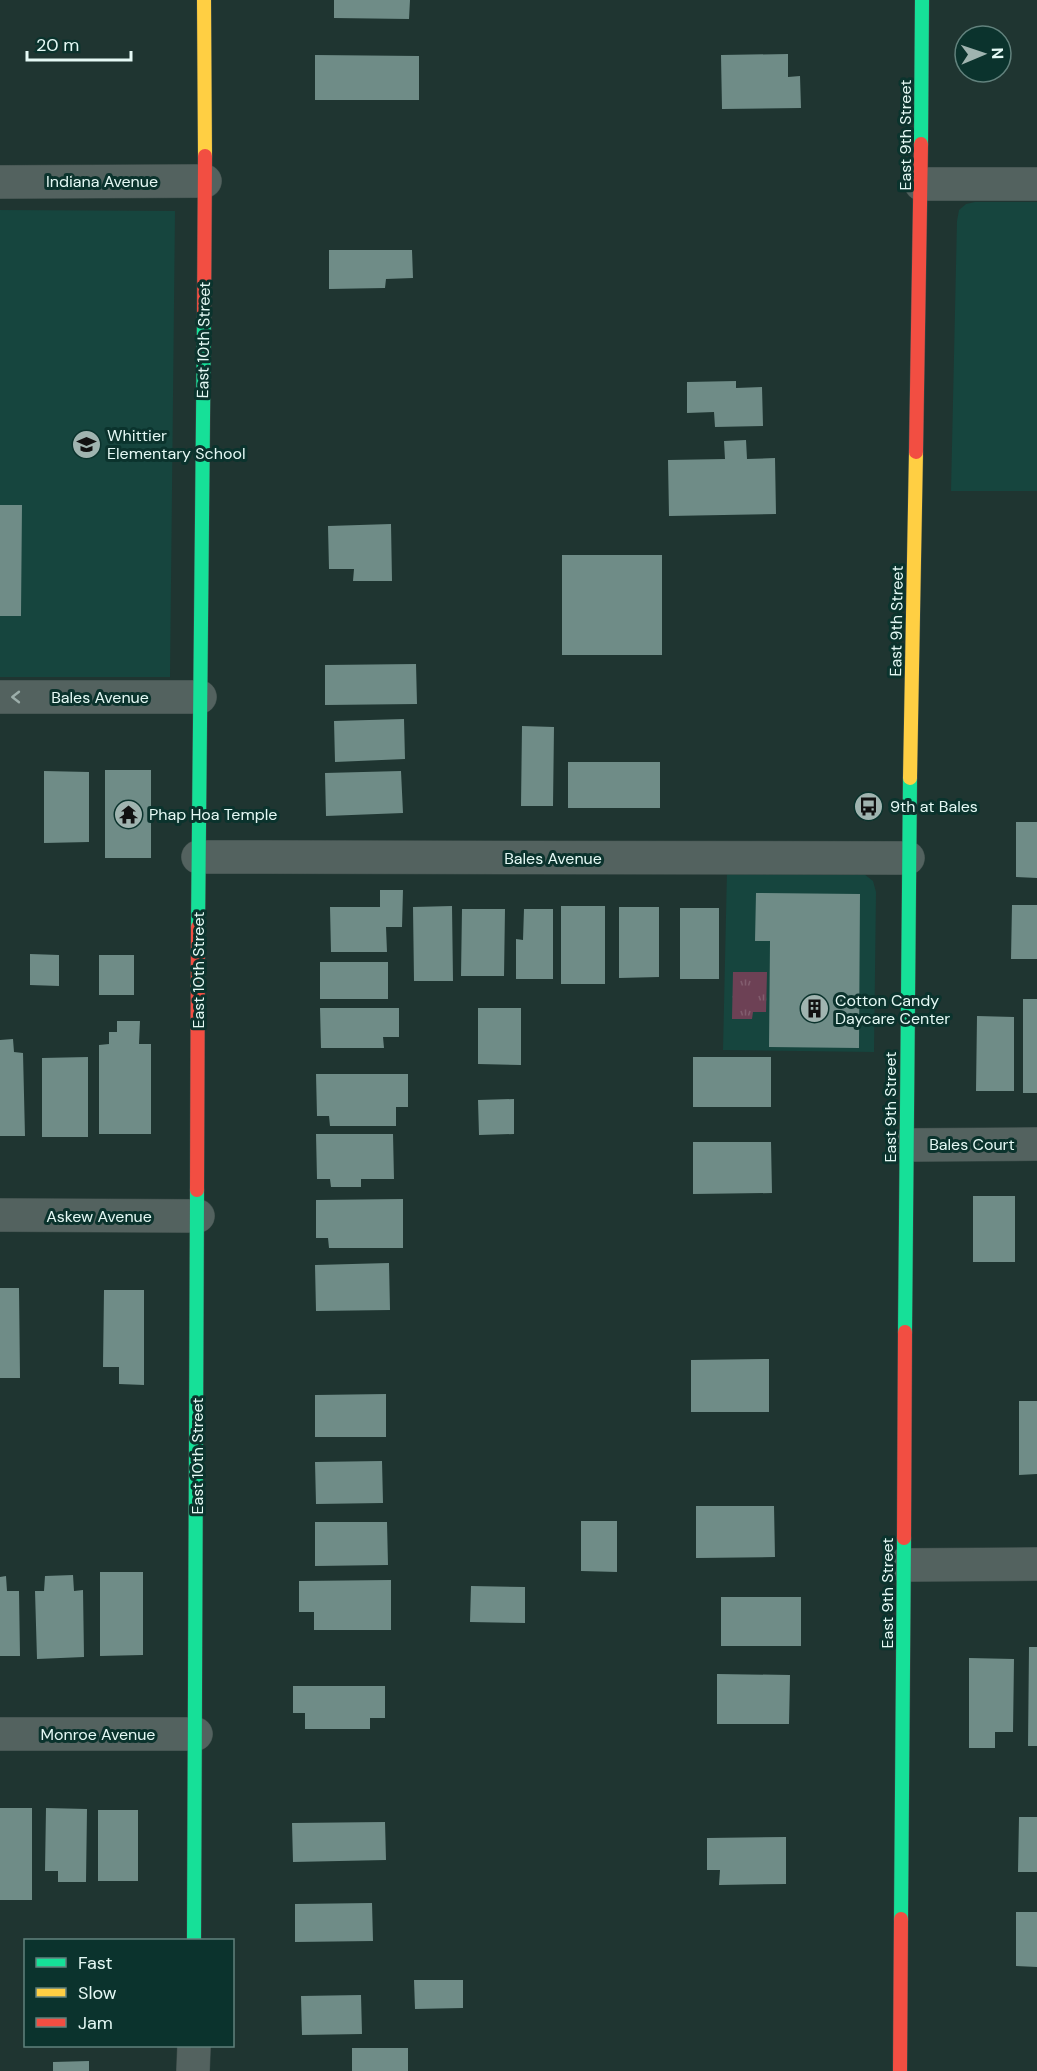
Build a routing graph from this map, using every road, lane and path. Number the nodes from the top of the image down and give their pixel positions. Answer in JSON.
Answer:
{"nodes":[{"id":1,"x":204,"y":0,"type":"edge"},
{"id":2,"x":922,"y":0,"type":"edge"},
{"id":3,"x":205,"y":181,"type":"junction"},
{"id":4,"x":0,"y":182,"type":"edge"},
{"id":5,"x":921,"y":184,"type":"junction"},
{"id":6,"x":1037,"y":184,"type":"edge"},
{"id":7,"x":0,"y":697,"type":"edge"},
{"id":8,"x":200,"y":697,"type":"junction"},
{"id":9,"x":198,"y":857,"type":"junction"},
{"id":10,"x":908,"y":858,"type":"junction"},
{"id":11,"x":907,"y":1144,"type":"junction"},
{"id":12,"x":1037,"y":1144,"type":"edge"},
{"id":13,"x":0,"y":1215,"type":"edge"},
{"id":14,"x":198,"y":1216,"type":"junction"},
{"id":15,"x":1037,"y":1564,"type":"edge"},
{"id":16,"x":903,"y":1565,"type":"junction"},
{"id":17,"x":0,"y":1734,"type":"edge"},
{"id":18,"x":196,"y":1734,"type":"junction"},
{"id":19,"x":194,"y":1939,"type":"edge"},
{"id":20,"x":194,"y":2047,"type":"edge"},
{"id":21,"x":193,"y":2071,"type":"edge"},
{"id":22,"x":900,"y":2071,"type":"edge"}],
"edges":[{"from":1,"to":3,"type":"main road","name":"East 10th Street"},
{"from":2,"to":5,"type":"main road","name":"East 9th Street"},
{"from":3,"to":4,"type":"street","name":"Indiana Avenue"},
{"from":3,"to":8,"type":"main road","name":"East 10th Street"},
{"from":5,"to":6,"type":"street"},
{"from":5,"to":10,"type":"main road","name":"East 9th Street"},
{"from":8,"to":7,"type":"street","name":"Bales Avenue","one_way":true},
{"from":8,"to":9,"type":"main road","name":"East 10th Street"},
{"from":9,"to":10,"type":"street","name":"Bales Avenue"},
{"from":9,"to":14,"type":"main road","name":"East 10th Street"},
{"from":10,"to":11,"type":"main road","name":"East 9th Street"},
{"from":11,"to":12,"type":"street","name":"Bales Court"},
{"from":11,"to":16,"type":"main road","name":"East 9th Street"},
{"from":13,"to":14,"type":"street","name":"Askew Avenue"},
{"from":14,"to":18,"type":"main road","name":"East 10th Street"},
{"from":15,"to":16,"type":"street"},
{"from":16,"to":22,"type":"main road","name":"East 9th Street"},
{"from":17,"to":18,"type":"street","name":"Monroe Avenue"},
{"from":18,"to":19,"type":"main road","name":"East 10th Street"},
{"from":20,"to":21,"type":"street"}]}
